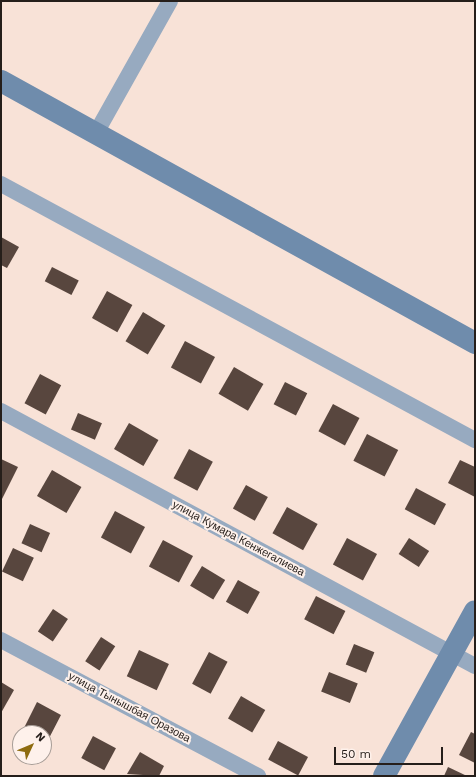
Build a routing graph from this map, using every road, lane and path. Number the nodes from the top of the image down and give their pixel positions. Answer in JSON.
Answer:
{"nodes":[{"id":1,"x":170,"y":1,"type":"edge"},
{"id":2,"x":1,"y":81,"type":"edge"},
{"id":3,"x":96,"y":133,"type":"junction"},
{"id":4,"x":1,"y":184,"type":"edge"},
{"id":5,"x":475,"y":343,"type":"edge"},
{"id":6,"x":1,"y":412,"type":"edge"},
{"id":7,"x":475,"y":440,"type":"edge"},
{"id":8,"x":475,"y":611,"type":"edge"},
{"id":9,"x":1,"y":640,"type":"edge"},
{"id":10,"x":452,"y":653,"type":"junction"},
{"id":11,"x":475,"y":666,"type":"edge"},
{"id":12,"x":258,"y":776,"type":"edge"},
{"id":13,"x":384,"y":776,"type":"edge"}],
"edges":[{"from":1,"to":3,"type":"street"},
{"from":2,"to":3,"type":"street"},
{"from":3,"to":5,"type":"street"},
{"from":4,"to":7,"type":"street"},
{"from":6,"to":10,"type":"street","name":"улица Кумара Кенжегалиева"},
{"from":8,"to":10,"type":"street"},
{"from":9,"to":12,"type":"street","name":"улица Тынышбая Оразова"},
{"from":10,"to":11,"type":"street","name":"улица Кумара Кенжегалиева"},
{"from":10,"to":13,"type":"street"}]}
